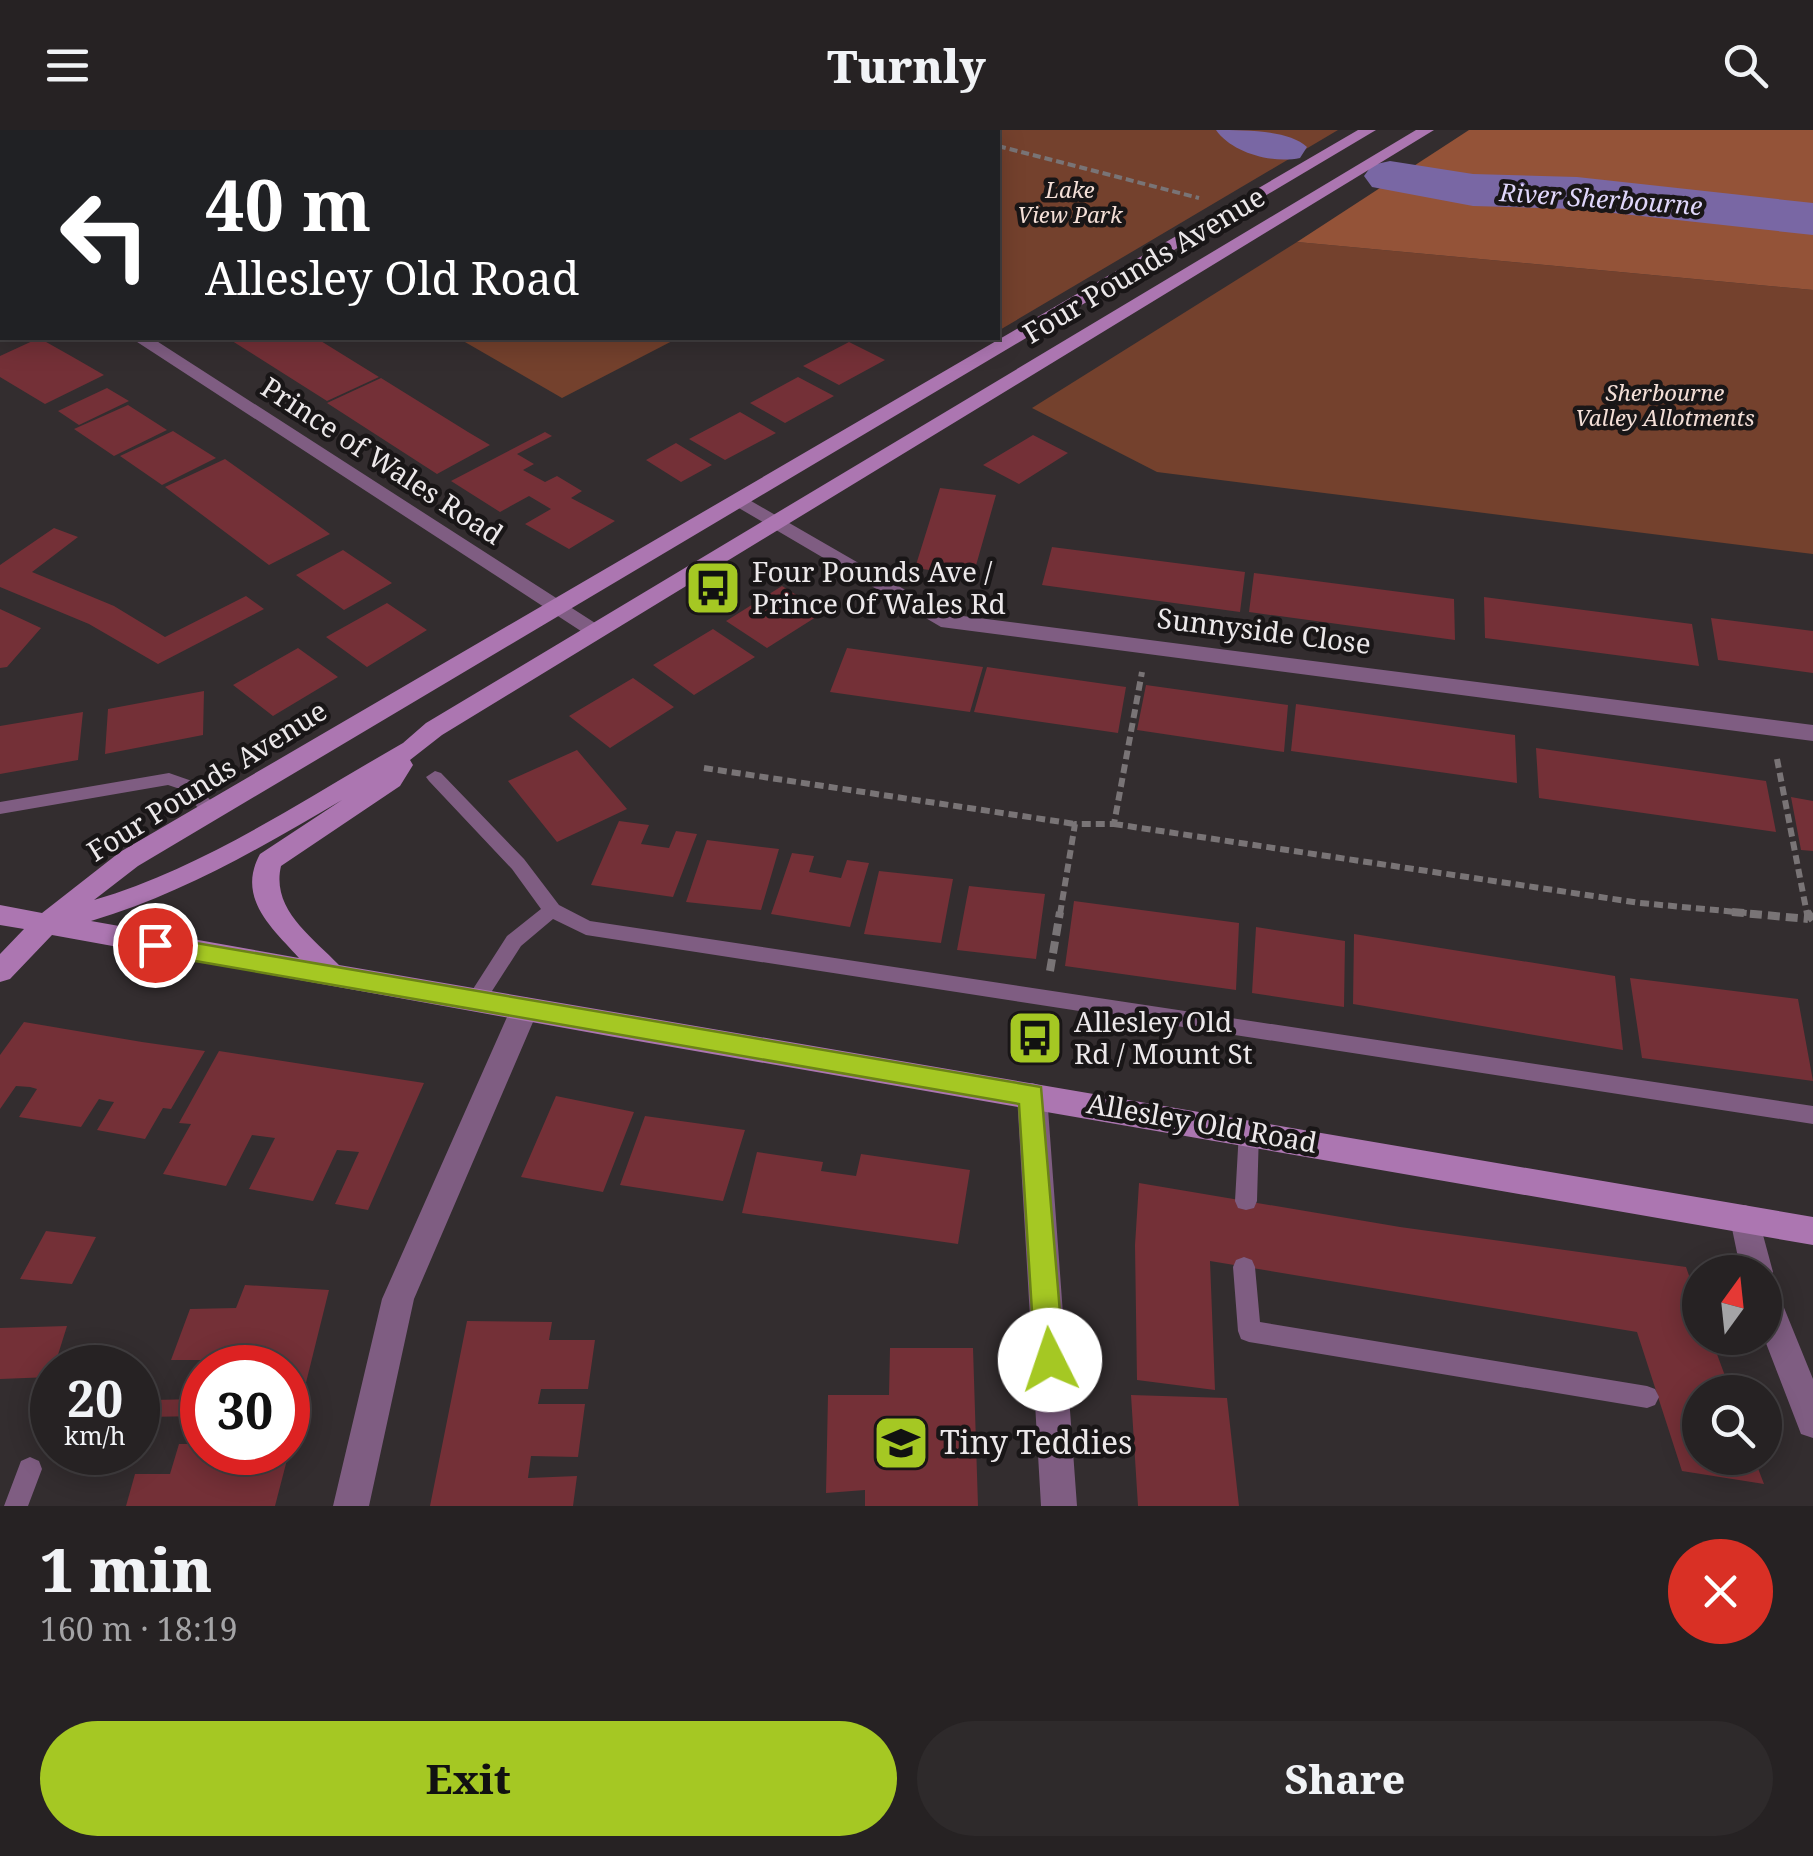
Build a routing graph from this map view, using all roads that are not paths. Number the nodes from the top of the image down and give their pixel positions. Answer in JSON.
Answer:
{"nodes":[{"id":1,"x":1369,"y":130,"type":"edge"},
{"id":2,"x":1427,"y":130,"type":"edge"},
{"id":3,"x":143,"y":340,"type":"edge"},
{"id":4,"x":739,"y":500,"type":"junction"},
{"id":5,"x":776,"y":522,"type":"junction"},
{"id":6,"x":558,"y":606,"type":"junction"},
{"id":7,"x":595,"y":630,"type":"junction"},
{"id":8,"x":1813,"y":733,"type":"edge"},
{"id":9,"x":411,"y":749,"type":"junction"},
{"id":10,"x":435,"y":777,"type":"dead end"},
{"id":11,"x":0,"y":808,"type":"edge"},
{"id":12,"x":210,"y":810,"type":"junction"},
{"id":13,"x":552,"y":910,"type":"junction"},
{"id":14,"x":0,"y":915,"type":"edge"},
{"id":15,"x":45,"y":926,"type":"junction"},
{"id":16,"x":0,"y":972,"type":"edge"},
{"id":17,"x":332,"y":976,"type":"junction"},
{"id":18,"x":476,"y":1000,"type":"junction"},
{"id":19,"x":525,"y":1008,"type":"junction"},
{"id":20,"x":1032,"y":1095,"type":"junction"},
{"id":21,"x":1813,"y":1115,"type":"edge"},
{"id":22,"x":1249,"y":1131,"type":"junction"},
{"id":23,"x":1246,"y":1201,"type":"dead end"},
{"id":24,"x":1745,"y":1218,"type":"junction"},
{"id":25,"x":1813,"y":1232,"type":"edge"},
{"id":26,"x":1753,"y":1255,"type":"edge"},
{"id":27,"x":1244,"y":1266,"type":"dead end"},
{"id":28,"x":1782,"y":1342,"type":"edge"},
{"id":29,"x":1647,"y":1397,"type":"dead end"},
{"id":30,"x":1813,"y":1422,"type":"edge"},
{"id":31,"x":30,"y":1469,"type":"dead end"},
{"id":32,"x":16,"y":1506,"type":"edge"},
{"id":33,"x":351,"y":1506,"type":"edge"},
{"id":34,"x":1060,"y":1506,"type":"edge"}],
"edges":[{"from":1,"to":4,"type":"main road","name":"Four Pounds Avenue"},
{"from":2,"to":5,"type":"main road","name":"Four Pounds Avenue"},
{"from":3,"to":6,"type":"street","name":"Prince of Wales Road"},
{"from":4,"to":5,"type":"street","name":"Sunnyside Close"},
{"from":4,"to":6,"type":"main road","name":"Four Pounds Avenue"},
{"from":5,"to":7,"type":"main road","name":"Four Pounds Avenue"},
{"from":5,"to":8,"type":"street","name":"Sunnyside Close"},
{"from":6,"to":7,"type":"street","name":"Prince of Wales Road"},
{"from":6,"to":12,"type":"main road","name":"Four Pounds Avenue"},
{"from":7,"to":9,"type":"main road","name":"Four Pounds Avenue"},
{"from":9,"to":15,"type":"main road","name":"Four Pounds Avenue"},
{"from":9,"to":17,"type":"main road"},
{"from":10,"to":13,"type":"lane"},
{"from":11,"to":12,"type":"lane"},
{"from":12,"to":15,"type":"main road","name":"Four Pounds Avenue"},
{"from":13,"to":18,"type":"lane"},
{"from":13,"to":21,"type":"lane"},
{"from":14,"to":15,"type":"main road","name":"Allesley Old Road"},
{"from":15,"to":16,"type":"main road"},
{"from":15,"to":17,"type":"main road","name":"Allesley Old Road"},
{"from":17,"to":18,"type":"main road","name":"Allesley Old Road"},
{"from":18,"to":19,"type":"main road","name":"Allesley Old Road"},
{"from":19,"to":20,"type":"main road","name":"Allesley Old Road"},
{"from":19,"to":33,"type":"street"},
{"from":20,"to":22,"type":"main road","name":"Allesley Old Road"},
{"from":20,"to":34,"type":"street"},
{"from":22,"to":23,"type":"lane"},
{"from":22,"to":24,"type":"main road","name":"Allesley Old Road"},
{"from":24,"to":25,"type":"main road","name":"Allesley Old Road"},
{"from":24,"to":26,"type":"street"},
{"from":27,"to":29,"type":"lane"},
{"from":28,"to":30,"type":"street"},
{"from":31,"to":32,"type":"lane"}]}
